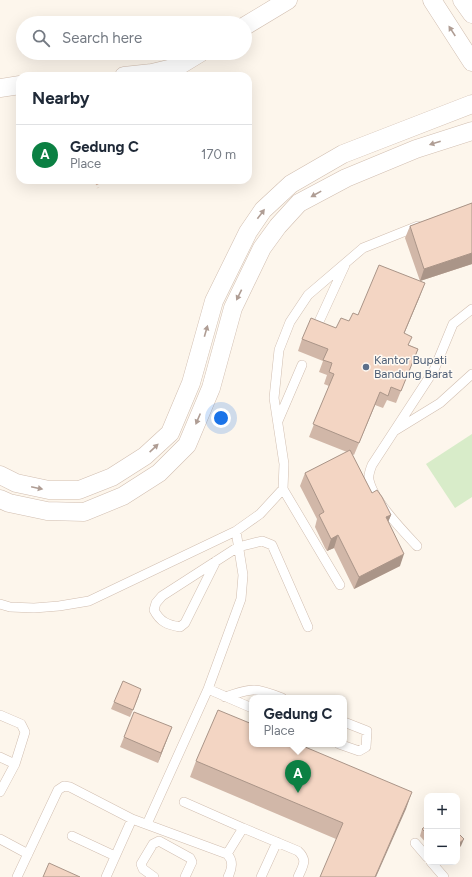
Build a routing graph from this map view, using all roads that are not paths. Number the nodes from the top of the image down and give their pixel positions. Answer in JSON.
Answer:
{"nodes":[{"id":1,"x":288,"y":0,"type":"edge"},
{"id":2,"x":432,"y":0,"type":"edge"},
{"id":3,"x":462,"y":0,"type":"edge"},
{"id":4,"x":472,"y":14,"type":"edge"},
{"id":5,"x":252,"y":22,"type":"edge"},
{"id":6,"x":188,"y":60,"type":"edge"},
{"id":7,"x":472,"y":62,"type":"edge"},
{"id":8,"x":156,"y":72,"type":"edge"},
{"id":9,"x":16,"y":86,"type":"edge"},
{"id":10,"x":0,"y":88,"type":"edge"},
{"id":11,"x":472,"y":104,"type":"edge"},
{"id":12,"x":472,"y":131,"type":"edge"},
{"id":13,"x":425,"y":224,"type":"edge"},
{"id":14,"x":346,"y":262,"type":"junction"},
{"id":15,"x":472,"y":309,"type":"edge"},
{"id":16,"x":317,"y":326,"type":"edge"},
{"id":17,"x":302,"y":365,"type":"dead end"},
{"id":18,"x":472,"y":374,"type":"edge"},
{"id":19,"x":278,"y":422,"type":"junction"},
{"id":20,"x":394,"y":432,"type":"junction"},
{"id":21,"x":0,"y":475,"type":"edge"},
{"id":22,"x":283,"y":489,"type":"junction"},
{"id":23,"x":0,"y":499,"type":"edge"},
{"id":24,"x":236,"y":531,"type":"junction"},
{"id":25,"x":417,"y":546,"type":"dead end"},
{"id":26,"x":238,"y":547,"type":"junction"},
{"id":27,"x":216,"y":561,"type":"junction"},
{"id":28,"x":340,"y":585,"type":"dead end"},
{"id":29,"x":0,"y":604,"type":"edge"},
{"id":30,"x":308,"y":627,"type":"dead end"},
{"id":31,"x":208,"y":689,"type":"junction"},
{"id":32,"x":273,"y":695,"type":"edge"},
{"id":33,"x":225,"y":697,"type":"junction"},
{"id":34,"x":249,"y":707,"type":"edge"},
{"id":35,"x":0,"y":715,"type":"edge"},
{"id":36,"x":347,"y":723,"type":"edge"},
{"id":37,"x":347,"y":747,"type":"edge"},
{"id":38,"x":0,"y":757,"type":"edge"},
{"id":39,"x":15,"y":764,"type":"junction"},
{"id":40,"x":0,"y":792,"type":"edge"},
{"id":41,"x":184,"y":802,"type":"dead end"},
{"id":42,"x":132,"y":819,"type":"junction"},
{"id":43,"x":147,"y":824,"type":"junction"},
{"id":44,"x":243,"y":828,"type":"junction"},
{"id":45,"x":72,"y":836,"type":"dead end"},
{"id":46,"x":0,"y":839,"type":"edge"},
{"id":47,"x":277,"y":842,"type":"junction"},
{"id":48,"x":415,"y":843,"type":"dead end"},
{"id":49,"x":28,"y":854,"type":"junction"},
{"id":50,"x":227,"y":854,"type":"junction"},
{"id":51,"x":424,"y":854,"type":"edge"},
{"id":52,"x":115,"y":856,"type":"junction"},
{"id":53,"x":434,"y":865,"type":"edge"},
{"id":54,"x":17,"y":877,"type":"edge"},
{"id":55,"x":106,"y":877,"type":"edge"},
{"id":56,"x":154,"y":877,"type":"edge"},
{"id":57,"x":185,"y":877,"type":"edge"},
{"id":58,"x":228,"y":877,"type":"edge"},
{"id":59,"x":261,"y":877,"type":"edge"},
{"id":60,"x":298,"y":877,"type":"edge"},
{"id":61,"x":444,"y":877,"type":"edge"}],
"edges":[{"from":1,"to":5,"type":"street"},
{"from":7,"to":2,"type":"street","one_way":true},
{"from":3,"to":4,"type":"street"},
{"from":6,"to":8,"type":"street"},
{"from":9,"to":10,"type":"street"},
{"from":21,"to":11,"type":"street","one_way":true},
{"from":12,"to":23,"type":"street","one_way":true},
{"from":13,"to":14,"type":"lane"},
{"from":14,"to":16,"type":"lane"},
{"from":14,"to":19,"type":"lane"},
{"from":15,"to":20,"type":"lane"},
{"from":17,"to":19,"type":"lane"},
{"from":18,"to":20,"type":"lane"},
{"from":19,"to":22,"type":"lane"},
{"from":20,"to":25,"type":"lane"},
{"from":22,"to":24,"type":"lane"},
{"from":22,"to":28,"type":"lane"},
{"from":24,"to":26,"type":"lane"},
{"from":24,"to":29,"type":"lane"},
{"from":26,"to":27,"type":"lane"},
{"from":26,"to":30,"type":"lane"},
{"from":26,"to":31,"type":"lane"},
{"from":27,"to":27,"type":"lane"},
{"from":31,"to":33,"type":"lane"},
{"from":31,"to":43,"type":"lane"},
{"from":32,"to":33,"type":"lane"},
{"from":33,"to":34,"type":"lane"},
{"from":35,"to":39,"type":"lane"},
{"from":36,"to":37,"type":"lane"},
{"from":38,"to":39,"type":"lane"},
{"from":39,"to":40,"type":"lane"},
{"from":41,"to":44,"type":"lane"},
{"from":42,"to":43,"type":"lane"},
{"from":42,"to":49,"type":"lane"},
{"from":42,"to":52,"type":"lane"},
{"from":43,"to":50,"type":"lane"},
{"from":44,"to":47,"type":"lane"},
{"from":44,"to":50,"type":"lane"},
{"from":45,"to":52,"type":"lane"},
{"from":46,"to":49,"type":"lane"},
{"from":47,"to":59,"type":"lane"},
{"from":47,"to":60,"type":"lane"},
{"from":48,"to":51,"type":"lane"},
{"from":49,"to":54,"type":"lane"},
{"from":50,"to":58,"type":"lane"},
{"from":52,"to":55,"type":"lane"},
{"from":53,"to":61,"type":"lane"},
{"from":56,"to":57,"type":"lane"}]}
